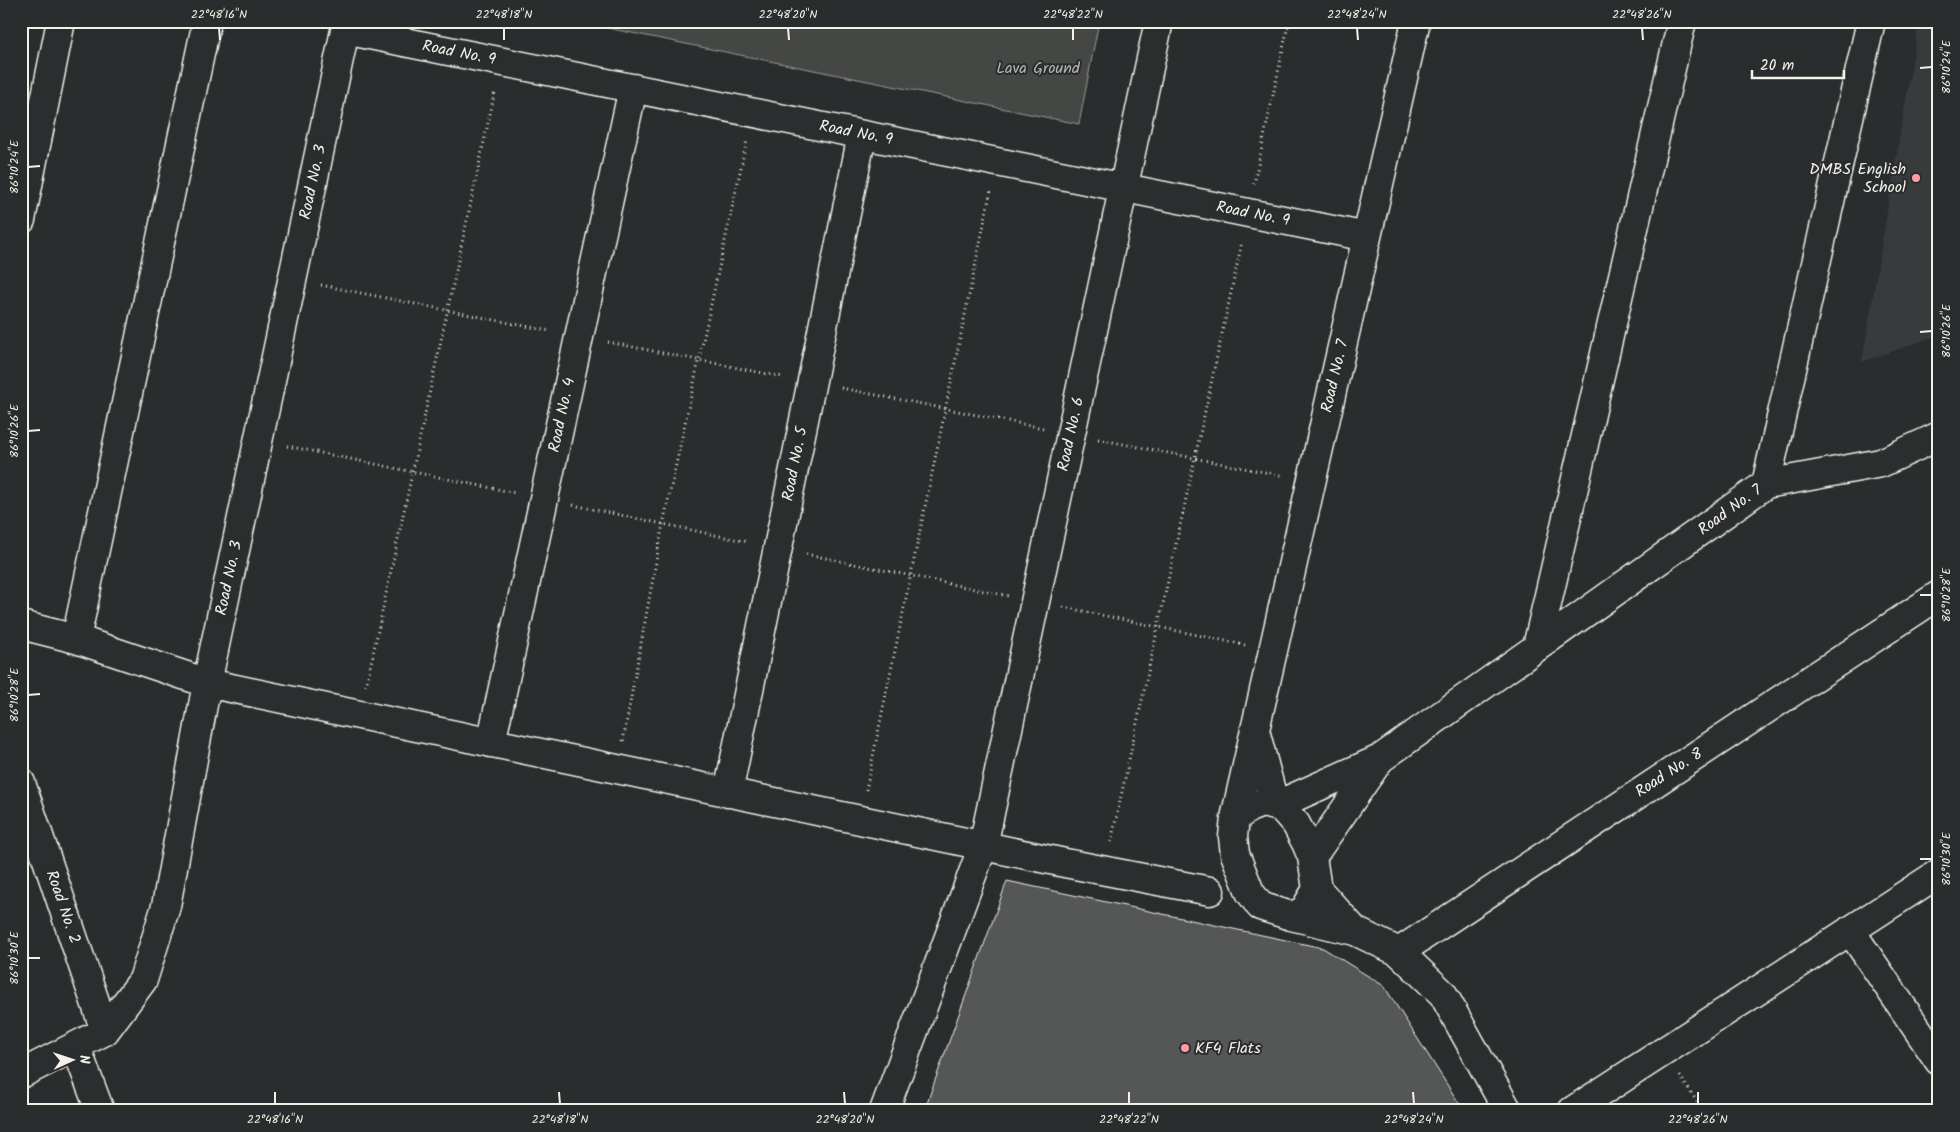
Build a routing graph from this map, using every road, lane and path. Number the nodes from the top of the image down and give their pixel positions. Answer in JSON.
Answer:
{"nodes":[{"id":1,"x":61,"y":21,"type":"edge"},
{"id":2,"x":207,"y":21,"type":"edge"},
{"id":3,"x":1158,"y":21,"type":"edge"},
{"id":4,"x":1289,"y":21,"type":"edge"},
{"id":5,"x":1416,"y":21,"type":"edge"},
{"id":6,"x":1682,"y":21,"type":"edge"},
{"id":7,"x":1871,"y":21,"type":"edge"},
{"id":8,"x":346,"y":26,"type":"edge"},
{"id":9,"x":501,"y":61,"type":"junction"},
{"id":10,"x":633,"y":88,"type":"junction"},
{"id":11,"x":753,"y":113,"type":"junction"},
{"id":12,"x":862,"y":134,"type":"junction"},
{"id":13,"x":997,"y":162,"type":"junction"},
{"id":14,"x":1123,"y":188,"type":"junction"},
{"id":15,"x":1248,"y":213,"type":"junction"},
{"id":16,"x":21,"y":220,"type":"edge"},
{"id":17,"x":1367,"y":237,"type":"junction"},
{"id":18,"x":1939,"y":436,"type":"edge"},
{"id":19,"x":1766,"y":484,"type":"junction"},
{"id":20,"x":1939,"y":595,"type":"edge"},
{"id":21,"x":21,"y":625,"type":"edge"},
{"id":22,"x":76,"y":639,"type":"junction"},
{"id":23,"x":1538,"y":647,"type":"junction"},
{"id":24,"x":207,"y":683,"type":"junction"},
{"id":25,"x":359,"y":715,"type":"junction"},
{"id":26,"x":1254,"y":730,"type":"junction"},
{"id":27,"x":491,"y":743,"type":"junction"},
{"id":28,"x":1380,"y":759,"type":"junction"},
{"id":29,"x":617,"y":770,"type":"junction"},
{"id":30,"x":21,"y":783,"type":"edge"},
{"id":31,"x":728,"y":793,"type":"junction"},
{"id":32,"x":1235,"y":818,"type":"junction"},
{"id":33,"x":860,"y":820,"type":"junction"},
{"id":34,"x":983,"y":846,"type":"junction"},
{"id":35,"x":1235,"y":854,"type":"junction"},
{"id":36,"x":1312,"y":857,"type":"junction"},
{"id":37,"x":1105,"y":871,"type":"junction"},
{"id":38,"x":1939,"y":873,"type":"edge"},
{"id":39,"x":1317,"y":888,"type":"junction"},
{"id":40,"x":1210,"y":891,"type":"junction"},
{"id":41,"x":1260,"y":906,"type":"junction"},
{"id":42,"x":1291,"y":916,"type":"junction"},
{"id":43,"x":1850,"y":930,"type":"junction"},
{"id":44,"x":1355,"y":931,"type":"junction"},
{"id":45,"x":1399,"y":952,"type":"junction"},
{"id":46,"x":105,"y":1031,"type":"junction"},
{"id":47,"x":76,"y":1047,"type":"junction"},
{"id":48,"x":1664,"y":1051,"type":"junction"},
{"id":49,"x":1939,"y":1061,"type":"edge"},
{"id":50,"x":21,"y":1074,"type":"edge"},
{"id":51,"x":100,"y":1111,"type":"edge"},
{"id":52,"x":884,"y":1111,"type":"edge"},
{"id":53,"x":1508,"y":1111,"type":"edge"},
{"id":54,"x":1572,"y":1111,"type":"edge"},
{"id":55,"x":1703,"y":1111,"type":"edge"}],
"edges":[{"from":1,"to":16,"type":"street"},
{"from":2,"to":22,"type":"street"},
{"from":3,"to":14,"type":"street","name":"Road No. 6"},
{"from":4,"to":15,"type":"path"},
{"from":5,"to":17,"type":"street","name":"Road No. 7"},
{"from":6,"to":23,"type":"street"},
{"from":7,"to":19,"type":"street","name":"Road No. 7"},
{"from":8,"to":9,"type":"street","name":"Road No. 9"},
{"from":8,"to":24,"type":"street","name":"Road No. 3"},
{"from":9,"to":10,"type":"street","name":"Road No. 9"},
{"from":9,"to":25,"type":"path"},
{"from":10,"to":11,"type":"street","name":"Road No. 9"},
{"from":10,"to":27,"type":"street","name":"Road No. 4"},
{"from":11,"to":12,"type":"street","name":"Road No. 9"},
{"from":11,"to":29,"type":"path"},
{"from":12,"to":13,"type":"street","name":"Road No. 9"},
{"from":12,"to":31,"type":"street","name":"Road No. 5"},
{"from":13,"to":14,"type":"street","name":"Road No. 9"},
{"from":13,"to":33,"type":"path"},
{"from":14,"to":15,"type":"street","name":"Road No. 9"},
{"from":14,"to":34,"type":"street","name":"Road No. 6"},
{"from":15,"to":17,"type":"street","name":"Road No. 9"},
{"from":15,"to":37,"type":"path"},
{"from":17,"to":26,"type":"street","name":"Road No. 7"},
{"from":18,"to":19,"type":"street"},
{"from":19,"to":23,"type":"street","name":"Road No. 7"},
{"from":20,"to":45,"type":"street","name":"Road No. 8"},
{"from":21,"to":22,"type":"street"},
{"from":22,"to":24,"type":"street"},
{"from":23,"to":28,"type":"street","name":"Road No. 7"},
{"from":24,"to":25,"type":"street"},
{"from":24,"to":46,"type":"street","name":"Road No. 3"},
{"from":25,"to":27,"type":"street"},
{"from":26,"to":28,"type":"street"},
{"from":26,"to":32,"type":"street","name":"Road No. 7"},
{"from":27,"to":29,"type":"street"},
{"from":28,"to":36,"type":"street"},
{"from":29,"to":31,"type":"street"},
{"from":30,"to":46,"type":"street","name":"Road No. 2"},
{"from":31,"to":33,"type":"street"},
{"from":32,"to":35,"type":"street"},
{"from":32,"to":36,"type":"street"},
{"from":33,"to":34,"type":"street"},
{"from":34,"to":37,"type":"street"},
{"from":34,"to":52,"type":"street","name":"Road No. 6"},
{"from":35,"to":40,"type":"street"},
{"from":35,"to":41,"type":"street"},
{"from":36,"to":39,"type":"street"},
{"from":37,"to":40,"type":"street"},
{"from":38,"to":43,"type":"street"},
{"from":39,"to":42,"type":"street"},
{"from":39,"to":44,"type":"street"},
{"from":40,"to":41,"type":"street"},
{"from":41,"to":42,"type":"street"},
{"from":42,"to":44,"type":"street"},
{"from":43,"to":48,"type":"street"},
{"from":43,"to":49,"type":"street"},
{"from":44,"to":45,"type":"street"},
{"from":45,"to":53,"type":"street"},
{"from":46,"to":47,"type":"street","name":"Road No. 3"},
{"from":47,"to":50,"type":"street","name":"Road No. 3"},
{"from":47,"to":51,"type":"street"},
{"from":48,"to":54,"type":"street"},
{"from":48,"to":55,"type":"path"}]}
